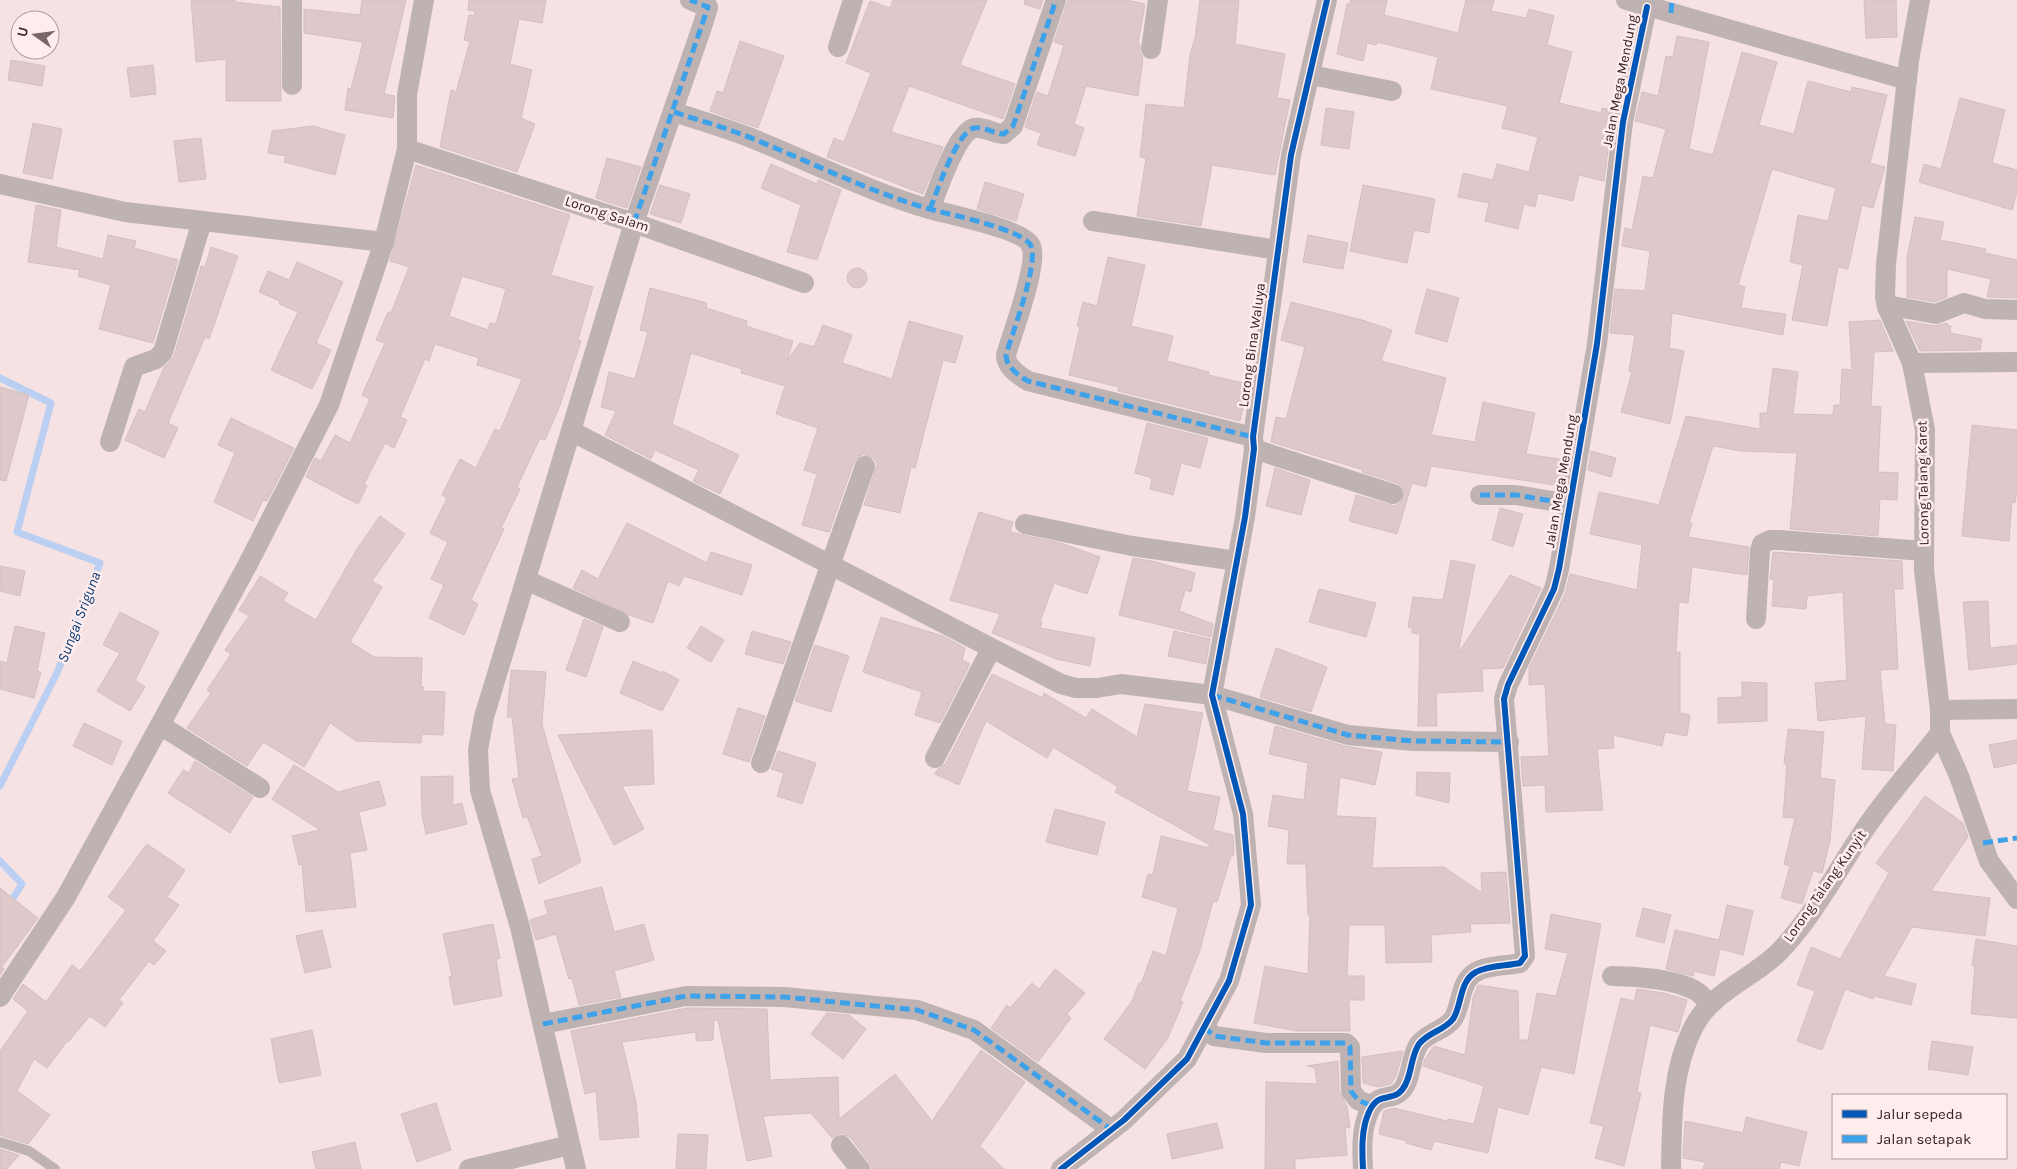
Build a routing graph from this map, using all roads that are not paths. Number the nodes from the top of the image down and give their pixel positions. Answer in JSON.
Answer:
{"nodes":[{"id":1,"x":292,"y":0,"type":"edge"},
{"id":2,"x":424,"y":0,"type":"edge"},
{"id":3,"x":690,"y":0,"type":"edge"},
{"id":4,"x":853,"y":0,"type":"edge"},
{"id":5,"x":1056,"y":0,"type":"edge"},
{"id":6,"x":1158,"y":0,"type":"edge"},
{"id":7,"x":1327,"y":0,"type":"edge"},
{"id":8,"x":1626,"y":0,"type":"edge"},
{"id":9,"x":1920,"y":0,"type":"edge"},
{"id":10,"x":1647,"y":7,"type":"junction"},
{"id":11,"x":1671,"y":7,"type":"edge"},
{"id":12,"x":838,"y":47,"type":"dead end"},
{"id":13,"x":1151,"y":49,"type":"dead end"},
{"id":14,"x":1311,"y":75,"type":"junction"},
{"id":15,"x":1907,"y":80,"type":"junction"},
{"id":16,"x":292,"y":85,"type":"dead end"},
{"id":17,"x":1392,"y":91,"type":"dead end"},
{"id":18,"x":674,"y":112,"type":"junction"},
{"id":19,"x":407,"y":149,"type":"junction"},
{"id":20,"x":0,"y":184,"type":"edge"},
{"id":21,"x":930,"y":209,"type":"junction"},
{"id":22,"x":202,"y":221,"type":"junction"},
{"id":23,"x":1093,"y":221,"type":"dead end"},
{"id":24,"x":634,"y":223,"type":"junction"},
{"id":25,"x":384,"y":242,"type":"junction"},
{"id":26,"x":1278,"y":250,"type":"junction"},
{"id":27,"x":804,"y":283,"type":"dead end"},
{"id":28,"x":1887,"y":305,"type":"junction"},
{"id":29,"x":2017,"y":310,"type":"edge"},
{"id":30,"x":2017,"y":362,"type":"edge"},
{"id":31,"x":1912,"y":363,"type":"junction"},
{"id":32,"x":571,"y":431,"type":"junction"},
{"id":33,"x":110,"y":442,"type":"dead end"},
{"id":34,"x":1253,"y":443,"type":"junction"},
{"id":35,"x":865,"y":466,"type":"dead end"},
{"id":36,"x":1393,"y":494,"type":"dead end"},
{"id":37,"x":1480,"y":495,"type":"dead end"},
{"id":38,"x":1570,"y":504,"type":"junction"},
{"id":39,"x":1025,"y":524,"type":"dead end"},
{"id":40,"x":1924,"y":551,"type":"junction"},
{"id":41,"x":1236,"y":561,"type":"junction"},
{"id":42,"x":829,"y":564,"type":"junction"},
{"id":43,"x":526,"y":580,"type":"junction"},
{"id":44,"x":1756,"y":620,"type":"dead end"},
{"id":45,"x":620,"y":622,"type":"dead end"},
{"id":46,"x":990,"y":649,"type":"junction"},
{"id":47,"x":1212,"y":695,"type":"junction"},
{"id":48,"x":2017,"y":709,"type":"edge"},
{"id":49,"x":1940,"y":710,"type":"junction"},
{"id":50,"x":160,"y":725,"type":"junction"},
{"id":51,"x":1940,"y":733,"type":"junction"},
{"id":52,"x":1509,"y":742,"type":"junction"},
{"id":53,"x":935,"y":758,"type":"dead end"},
{"id":54,"x":761,"y":763,"type":"dead end"},
{"id":55,"x":260,"y":788,"type":"dead end"},
{"id":56,"x":2017,"y":898,"type":"edge"},
{"id":57,"x":1612,"y":976,"type":"dead end"},
{"id":58,"x":0,"y":997,"type":"edge"},
{"id":59,"x":1710,"y":1004,"type":"junction"},
{"id":60,"x":542,"y":1024,"type":"junction"},
{"id":61,"x":1204,"y":1027,"type":"junction"},
{"id":62,"x":1372,"y":1106,"type":"junction"},
{"id":63,"x":1112,"y":1130,"type":"junction"},
{"id":64,"x":0,"y":1142,"type":"edge"},
{"id":65,"x":570,"y":1145,"type":"junction"},
{"id":66,"x":841,"y":1145,"type":"dead end"},
{"id":67,"x":55,"y":1169,"type":"edge"},
{"id":68,"x":469,"y":1169,"type":"edge"},
{"id":69,"x":576,"y":1169,"type":"edge"},
{"id":70,"x":860,"y":1169,"type":"edge"},
{"id":71,"x":1061,"y":1169,"type":"edge"},
{"id":72,"x":1363,"y":1169,"type":"edge"},
{"id":73,"x":1671,"y":1169,"type":"edge"}],
"edges":[{"from":1,"to":16,"type":"street"},
{"from":2,"to":19,"type":"street"},
{"from":3,"to":18,"type":"street"},
{"from":4,"to":12,"type":"street"},
{"from":5,"to":21,"type":"street"},
{"from":6,"to":13,"type":"street"},
{"from":7,"to":14,"type":"street","name":"Lorong Bina Waluya"},
{"from":8,"to":10,"type":"street","name":"Jalan Mega Mendung"},
{"from":9,"to":15,"type":"street","name":"Lorong Talang Karet"},
{"from":10,"to":11,"type":"street","name":"Jalan Mega Mendung"},
{"from":10,"to":38,"type":"street","name":"Jalan Mega Mendung"},
{"from":11,"to":15,"type":"street","name":"Jalan Mega Mendung"},
{"from":14,"to":17,"type":"street"},
{"from":14,"to":26,"type":"street","name":"Lorong Bina Waluya"},
{"from":15,"to":28,"type":"street","name":"Lorong Talang Karet"},
{"from":18,"to":21,"type":"street"},
{"from":18,"to":24,"type":"street"},
{"from":19,"to":24,"type":"street","name":"Lorong Salam"},
{"from":19,"to":25,"type":"street"},
{"from":20,"to":22,"type":"street"},
{"from":21,"to":34,"type":"street"},
{"from":22,"to":25,"type":"street"},
{"from":22,"to":33,"type":"street"},
{"from":23,"to":26,"type":"street"},
{"from":24,"to":27,"type":"street","name":"Lorong Salam"},
{"from":24,"to":32,"type":"street"},
{"from":25,"to":50,"type":"street"},
{"from":26,"to":34,"type":"street","name":"Lorong Bina Waluya"},
{"from":28,"to":29,"type":"street"},
{"from":28,"to":31,"type":"street","name":"Lorong Talang Karet"},
{"from":30,"to":31,"type":"street"},
{"from":31,"to":40,"type":"street","name":"Lorong Talang Karet"},
{"from":32,"to":42,"type":"street"},
{"from":32,"to":43,"type":"street"},
{"from":34,"to":36,"type":"street"},
{"from":34,"to":41,"type":"street","name":"Lorong Bina Waluya"},
{"from":35,"to":42,"type":"street"},
{"from":37,"to":38,"type":"street"},
{"from":38,"to":52,"type":"street","name":"Jalan Mega Mendung"},
{"from":39,"to":41,"type":"street"},
{"from":40,"to":44,"type":"street"},
{"from":40,"to":49,"type":"street","name":"Lorong Talang Karet"},
{"from":41,"to":47,"type":"street","name":"Lorong Bina Waluya"},
{"from":42,"to":46,"type":"street"},
{"from":42,"to":54,"type":"street"},
{"from":43,"to":45,"type":"street"},
{"from":43,"to":60,"type":"street"},
{"from":46,"to":47,"type":"street"},
{"from":46,"to":53,"type":"street"},
{"from":47,"to":52,"type":"street"},
{"from":47,"to":61,"type":"street"},
{"from":48,"to":49,"type":"street"},
{"from":49,"to":51,"type":"street","name":"Lorong Talang Karet"},
{"from":50,"to":55,"type":"street"},
{"from":50,"to":58,"type":"street"},
{"from":51,"to":56,"type":"street"},
{"from":51,"to":59,"type":"street","name":"Lorong Talang Kunyit"},
{"from":52,"to":62,"type":"street","name":"Jalan Mega Mendung"},
{"from":57,"to":59,"type":"street"},
{"from":59,"to":73,"type":"street","name":"Lorong Talang Kunyit"},
{"from":60,"to":63,"type":"street"},
{"from":60,"to":65,"type":"street"},
{"from":61,"to":62,"type":"street"},
{"from":61,"to":63,"type":"street"},
{"from":62,"to":72,"type":"street"},
{"from":63,"to":71,"type":"street"},
{"from":64,"to":67,"type":"lane"},
{"from":65,"to":68,"type":"street"},
{"from":65,"to":69,"type":"street"},
{"from":66,"to":70,"type":"street"}]}
